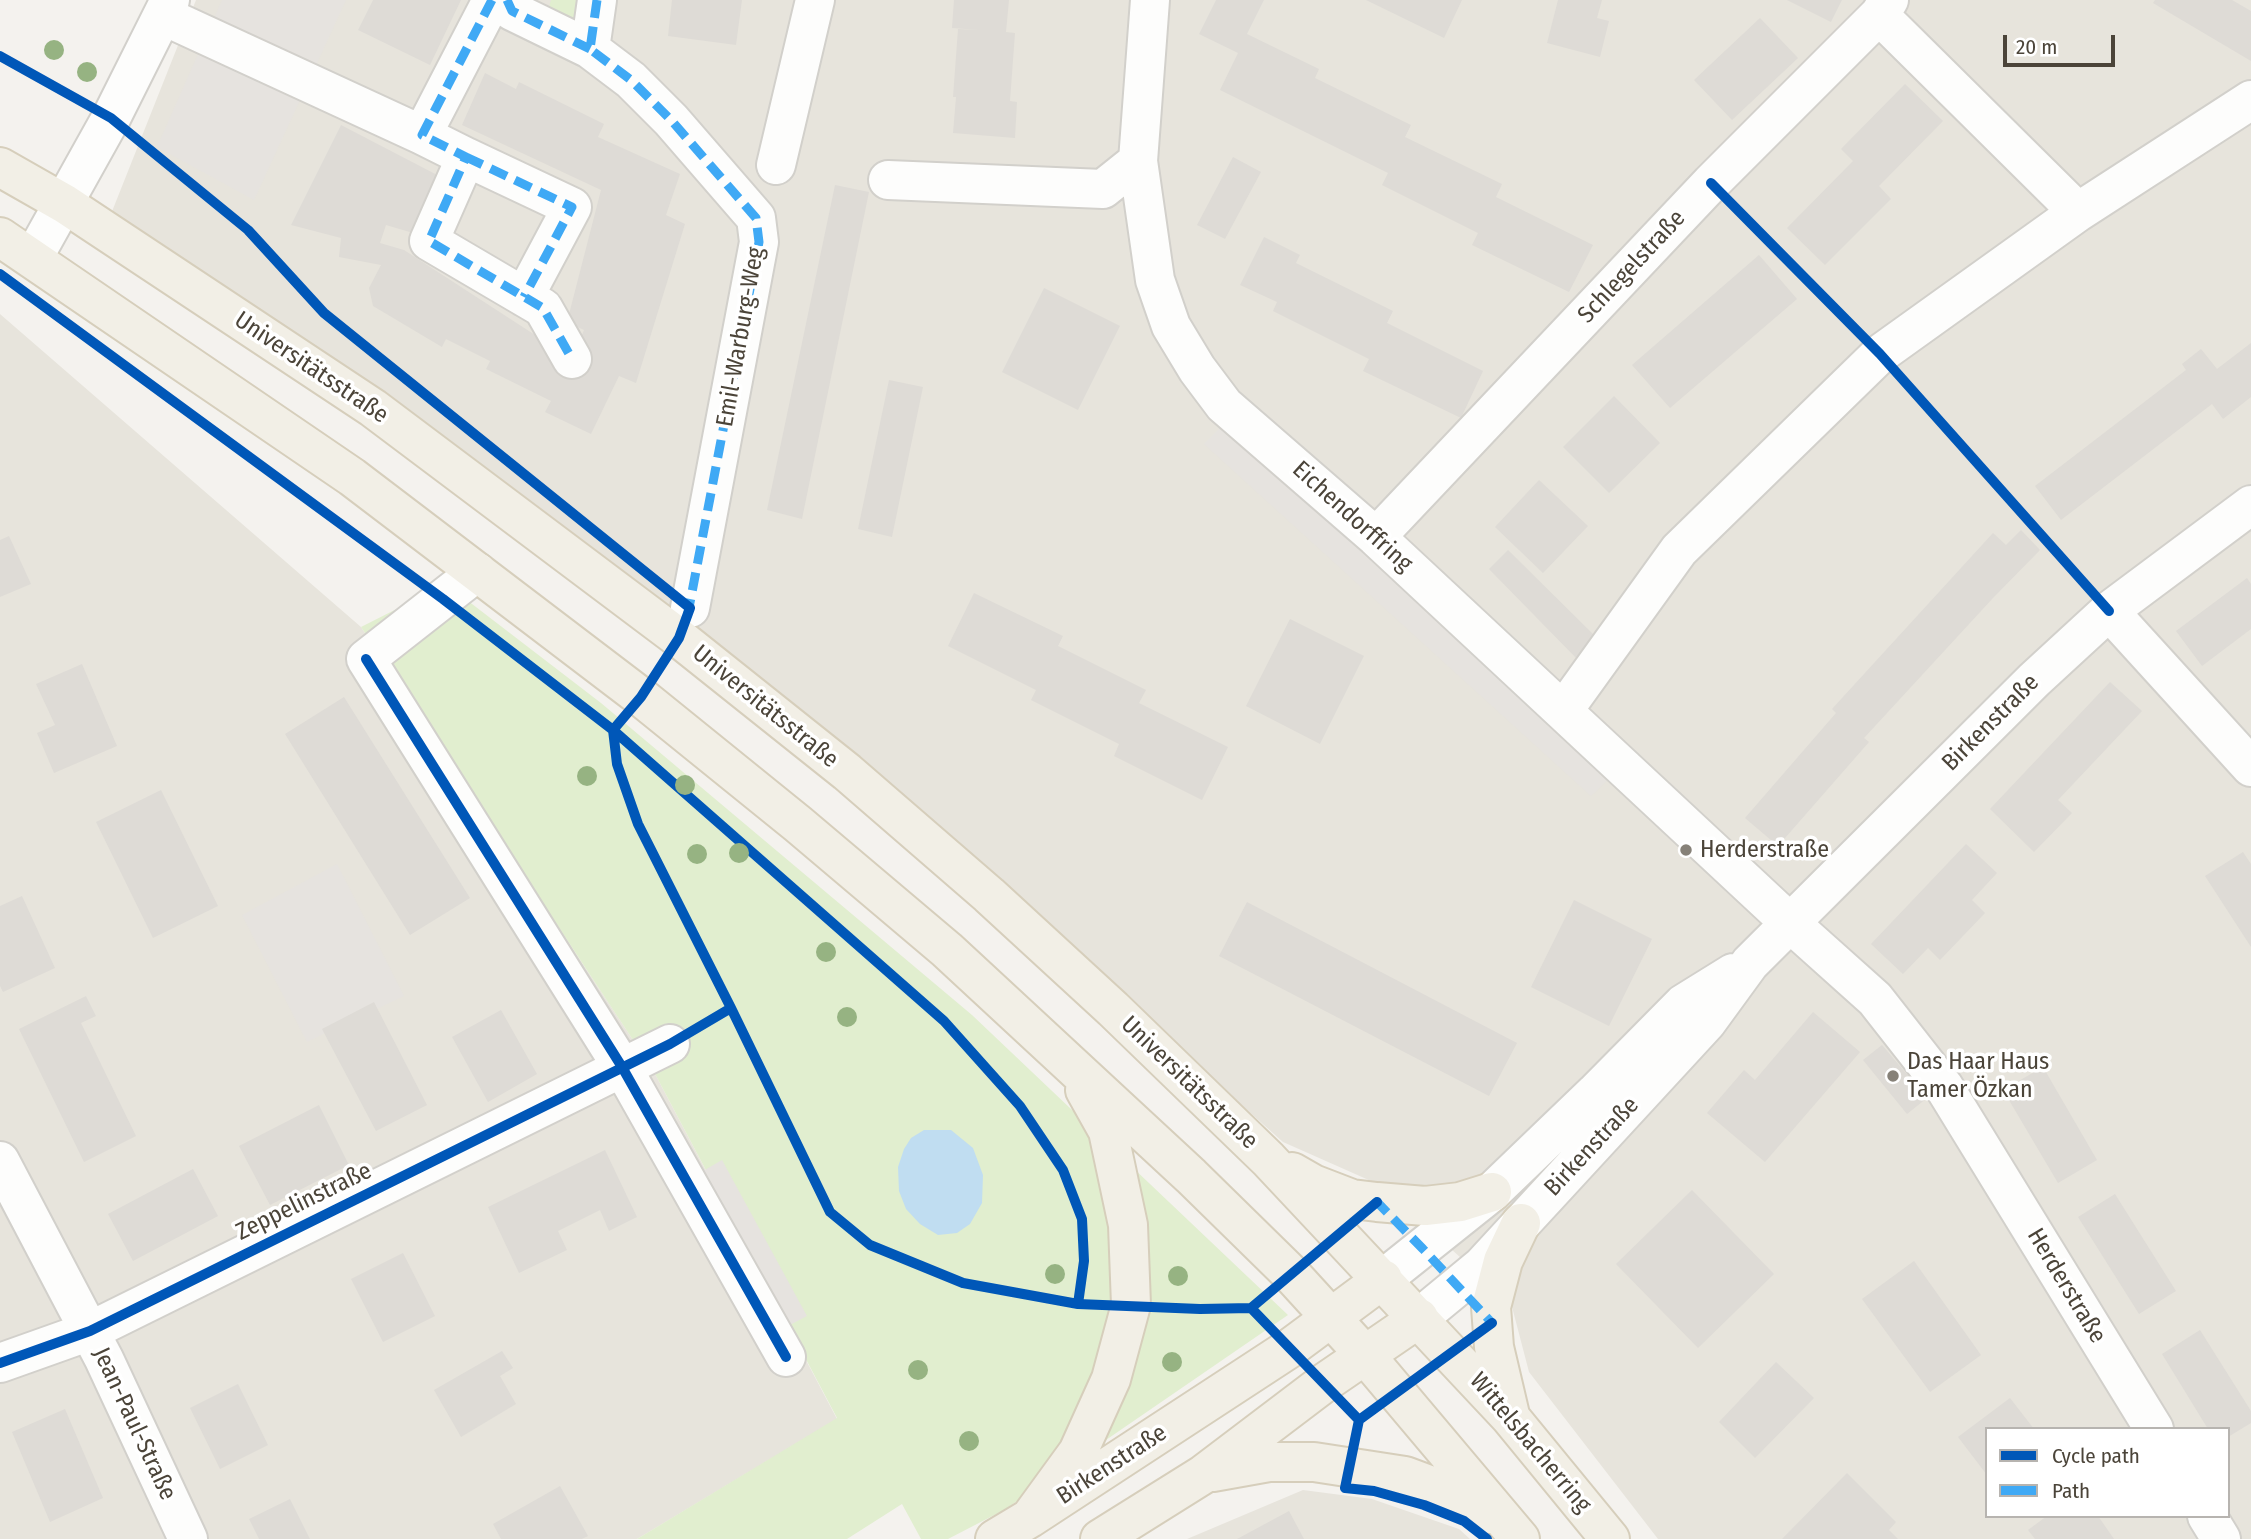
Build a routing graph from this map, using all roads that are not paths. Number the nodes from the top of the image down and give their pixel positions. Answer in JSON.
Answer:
{"nodes":[{"id":1,"x":492,"y":0,"type":"edge"},
{"id":2,"x":507,"y":0,"type":"edge"},
{"id":3,"x":597,"y":0,"type":"edge"},
{"id":4,"x":814,"y":0,"type":"edge"},
{"id":5,"x":1150,"y":0,"type":"edge"},
{"id":6,"x":167,"y":8,"type":"edge"},
{"id":7,"x":1884,"y":8,"type":"edge"},
{"id":8,"x":590,"y":49,"type":"junction"},
{"id":9,"x":2251,"y":100,"type":"edge"},
{"id":10,"x":422,"y":135,"type":"junction"},
{"id":11,"x":466,"y":158,"type":"junction"},
{"id":12,"x":1138,"y":161,"type":"junction"},
{"id":13,"x":776,"y":165,"type":"dead end"},
{"id":14,"x":0,"y":167,"type":"edge"},
{"id":15,"x":888,"y":180,"type":"dead end"},
{"id":16,"x":65,"y":204,"type":"junction"},
{"id":17,"x":2078,"y":212,"type":"junction"},
{"id":18,"x":0,"y":237,"type":"edge"},
{"id":19,"x":33,"y":258,"type":"junction"},
{"id":20,"x":524,"y":297,"type":"junction"},
{"id":21,"x":572,"y":359,"type":"dead end"},
{"id":22,"x":2251,"y":505,"type":"edge"},
{"id":23,"x":1376,"y":537,"type":"junction"},
{"id":24,"x":477,"y":572,"type":"junction"},
{"id":25,"x":690,"y":608,"type":"dead end"},
{"id":26,"x":2109,"y":611,"type":"junction"},
{"id":27,"x":1563,"y":711,"type":"junction"},
{"id":28,"x":2251,"y":767,"type":"edge"},
{"id":29,"x":1789,"y":922,"type":"junction"},
{"id":30,"x":1750,"y":963,"type":"junction"},
{"id":31,"x":670,"y":1044,"type":"dead end"},
{"id":32,"x":1068,"y":1060,"type":"junction"},
{"id":33,"x":622,"y":1067,"type":"junction"},
{"id":34,"x":1268,"y":1159,"type":"junction"},
{"id":35,"x":0,"y":1161,"type":"edge"},
{"id":36,"x":1492,"y":1192,"type":"junction"},
{"id":37,"x":1521,"y":1223,"type":"junction"},
{"id":38,"x":1383,"y":1279,"type":"junction"},
{"id":39,"x":1331,"y":1318,"type":"junction"},
{"id":40,"x":1419,"y":1318,"type":"junction"},
{"id":41,"x":90,"y":1331,"type":"junction"},
{"id":42,"x":1365,"y":1355,"type":"junction"},
{"id":43,"x":786,"y":1357,"type":"dead end"},
{"id":44,"x":0,"y":1363,"type":"edge"},
{"id":45,"x":1510,"y":1417,"type":"junction"},
{"id":46,"x":2153,"y":1427,"type":"edge"},
{"id":47,"x":1204,"y":1474,"type":"junction"},
{"id":48,"x":1030,"y":1518,"type":"junction"},
{"id":49,"x":2208,"y":1518,"type":"edge"},
{"id":50,"x":1516,"y":1533,"type":"edge"},
{"id":51,"x":188,"y":1539,"type":"edge"},
{"id":52,"x":995,"y":1539,"type":"edge"},
{"id":53,"x":1100,"y":1539,"type":"edge"},
{"id":54,"x":1610,"y":1539,"type":"edge"},
{"id":55,"x":2221,"y":1539,"type":"edge"}],
"edges":[{"from":1,"to":10,"type":"street"},
{"from":2,"to":8,"type":"street","name":"Emil-Warburg-Weg"},
{"from":3,"to":8,"type":"street"},
{"from":4,"to":13,"type":"street"},
{"from":5,"to":12,"type":"street","name":"Eichendorffring"},
{"from":6,"to":10,"type":"street"},
{"from":6,"to":16,"type":"street"},
{"from":7,"to":17,"type":"street"},
{"from":7,"to":23,"type":"street","name":"Schlegelstraße"},
{"from":8,"to":25,"type":"street","name":"Emil-Warburg-Weg"},
{"from":9,"to":17,"type":"street"},
{"from":10,"to":11,"type":"street"},
{"from":11,"to":20,"type":"street"},
{"from":11,"to":20,"type":"street"},
{"from":12,"to":15,"type":"street"},
{"from":12,"to":23,"type":"street","name":"Eichendorffring"},
{"from":14,"to":16,"type":"main road","name":"Universitätsstraße"},
{"from":16,"to":19,"type":"street"},
{"from":16,"to":34,"type":"main road","name":"Universitätsstraße"},
{"from":17,"to":27,"type":"street"},
{"from":18,"to":19,"type":"main road"},
{"from":19,"to":24,"type":"main road"},
{"from":20,"to":21,"type":"street"},
{"from":22,"to":26,"type":"street","name":"Birkenstraße"},
{"from":23,"to":27,"type":"street","name":"Eichendorffring"},
{"from":24,"to":32,"type":"main road"},
{"from":24,"to":33,"type":"street"},
{"from":26,"to":28,"type":"street"},
{"from":26,"to":29,"type":"street","name":"Birkenstraße"},
{"from":27,"to":29,"type":"street","name":"Eichendorffring"},
{"from":29,"to":30,"type":"street","name":"Birkenstraße"},
{"from":29,"to":46,"type":"street","name":"Herderstraße"},
{"from":30,"to":36,"type":"street","name":"Birkenstraße"},
{"from":30,"to":37,"type":"street","name":"Birkenstraße"},
{"from":31,"to":33,"type":"street","name":"Zeppelinstraße"},
{"from":32,"to":39,"type":"main road"},
{"from":32,"to":48,"type":"main road"},
{"from":33,"to":41,"type":"street","name":"Zeppelinstraße"},
{"from":33,"to":43,"type":"street"},
{"from":34,"to":36,"type":"main road"},
{"from":34,"to":38,"type":"main road","name":"Universitätsstraße"},
{"from":35,"to":41,"type":"street","name":"Jean-Paul-Straße"},
{"from":36,"to":38,"type":"street","name":"Birkenstraße"},
{"from":37,"to":40,"type":"street","name":"Birkenstraße"},
{"from":37,"to":45,"type":"main road"},
{"from":38,"to":39,"type":"main road","name":"Birkenstraße"},
{"from":38,"to":40,"type":"main road","name":"Universitätsstraße"},
{"from":39,"to":42,"type":"main road"},
{"from":39,"to":48,"type":"main road","name":"Birkenstraße"},
{"from":40,"to":42,"type":"main road"},
{"from":40,"to":45,"type":"main road","name":"Wittelsbacherring"},
{"from":41,"to":44,"type":"street","name":"Zeppelinstraße"},
{"from":41,"to":51,"type":"street","name":"Jean-Paul-Straße"},
{"from":42,"to":47,"type":"main road"},
{"from":42,"to":50,"type":"main road"},
{"from":45,"to":54,"type":"main road","name":"Wittelsbacherring"},
{"from":47,"to":50,"type":"main road"},
{"from":47,"to":53,"type":"main road"},
{"from":48,"to":52,"type":"main road","name":"Birkenstraße"},
{"from":49,"to":55,"type":"street"}]}
